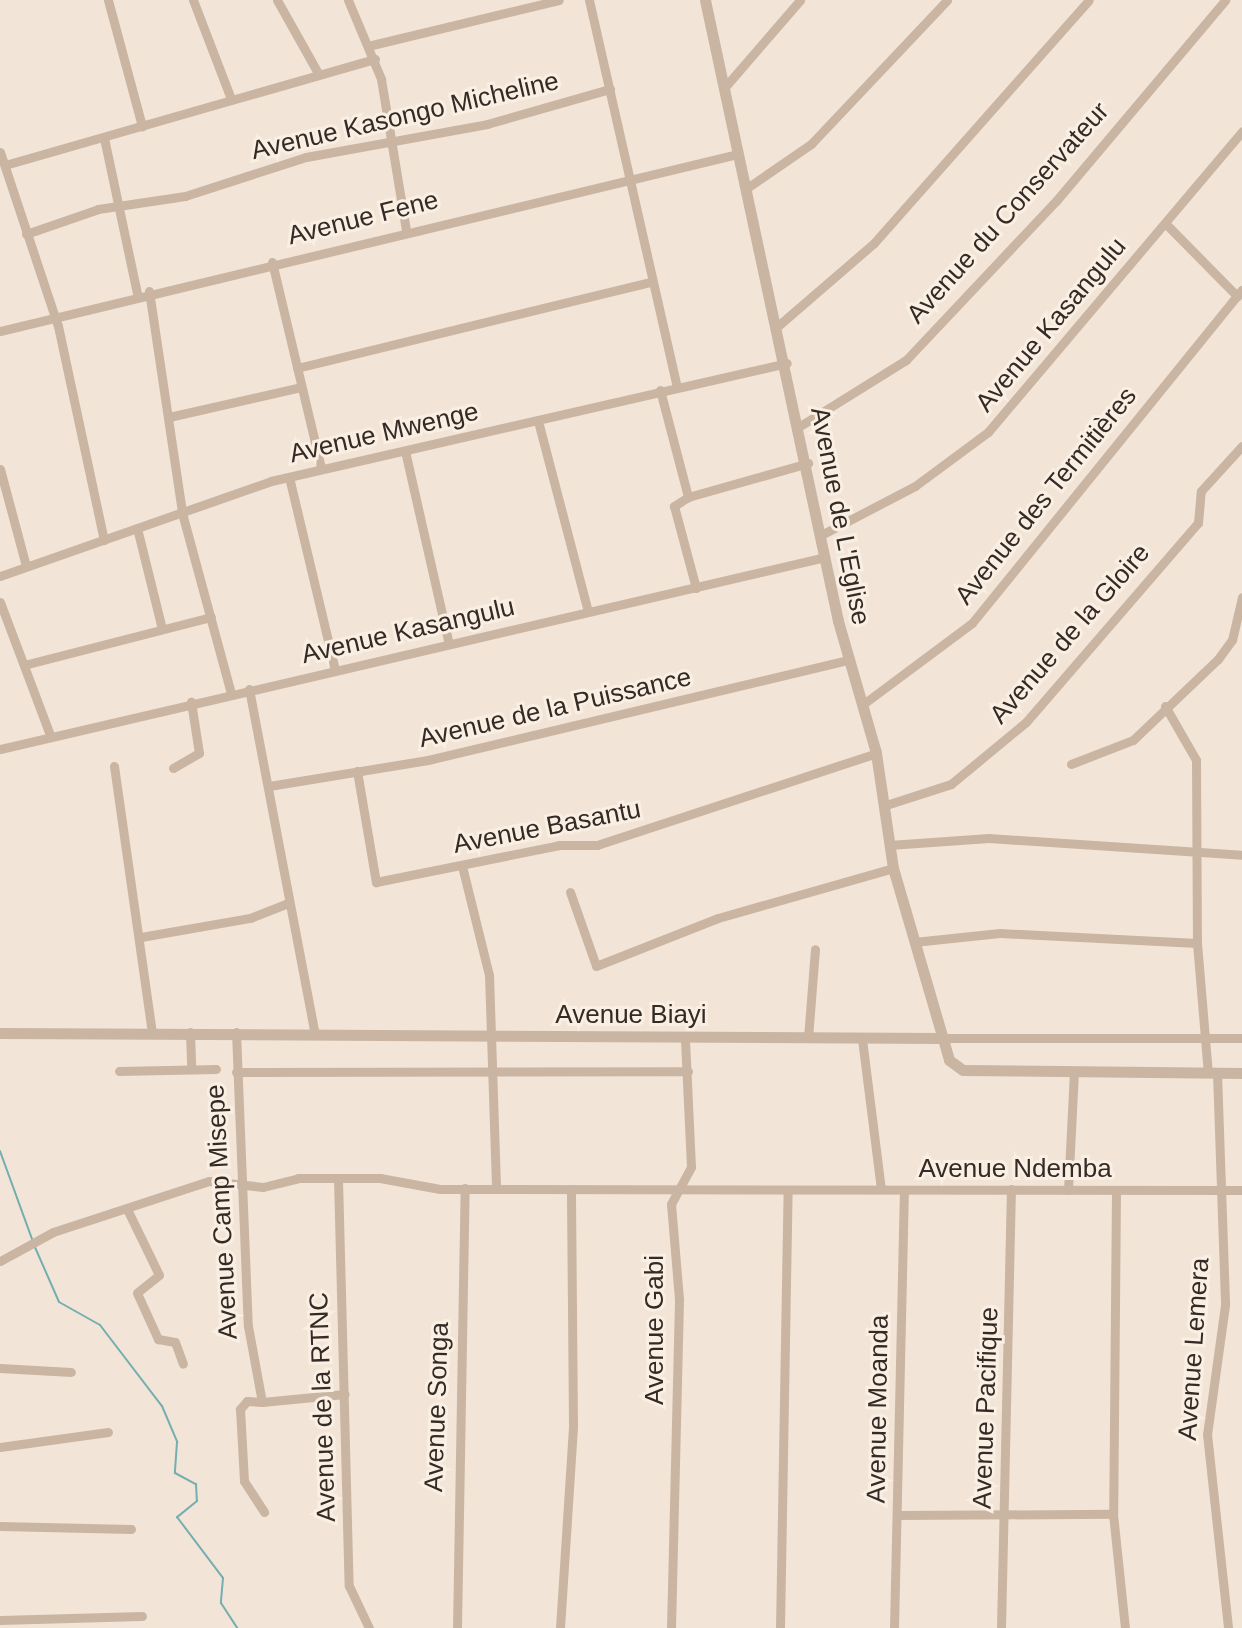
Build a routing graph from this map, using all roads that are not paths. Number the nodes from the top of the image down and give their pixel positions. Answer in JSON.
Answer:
{"nodes":[{"id":1,"x":108,"y":0,"type":"edge"},
{"id":2,"x":193,"y":0,"type":"edge"},
{"id":3,"x":277,"y":0,"type":"edge"},
{"id":4,"x":348,"y":0,"type":"edge"},
{"id":5,"x":559,"y":0,"type":"edge"},
{"id":6,"x":589,"y":0,"type":"edge"},
{"id":7,"x":705,"y":0,"type":"edge"},
{"id":8,"x":800,"y":0,"type":"edge"},
{"id":9,"x":947,"y":0,"type":"edge"},
{"id":10,"x":1089,"y":0,"type":"edge"},
{"id":11,"x":1225,"y":0,"type":"edge"},
{"id":12,"x":372,"y":45,"type":"junction"},
{"id":13,"x":375,"y":59,"type":"junction"},
{"id":14,"x":318,"y":73,"type":"junction"},
{"id":15,"x":725,"y":87,"type":"junction"},
{"id":16,"x":610,"y":89,"type":"junction"},
{"id":17,"x":231,"y":99,"type":"junction"},
{"id":18,"x":142,"y":126,"type":"junction"},
{"id":19,"x":1242,"y":131,"type":"edge"},
{"id":20,"x":104,"y":138,"type":"junction"},
{"id":21,"x":392,"y":144,"type":"junction"},
{"id":22,"x":0,"y":152,"type":"edge"},
{"id":23,"x":738,"y":154,"type":"junction"},
{"id":24,"x":5,"y":165,"type":"junction"},
{"id":25,"x":631,"y":175,"type":"junction"},
{"id":26,"x":747,"y":188,"type":"junction"},
{"id":27,"x":119,"y":208,"type":"junction"},
{"id":28,"x":1165,"y":223,"type":"junction"},
{"id":29,"x":406,"y":230,"type":"junction"},
{"id":30,"x":26,"y":234,"type":"junction"},
{"id":31,"x":272,"y":262,"type":"junction"},
{"id":32,"x":649,"y":282,"type":"junction"},
{"id":33,"x":149,"y":291,"type":"junction"},
{"id":34,"x":137,"y":293,"type":"junction"},
{"id":35,"x":1240,"y":293,"type":"edge"},
{"id":36,"x":53,"y":318,"type":"junction"},
{"id":37,"x":779,"y":325,"type":"junction"},
{"id":38,"x":0,"y":331,"type":"edge"},
{"id":39,"x":787,"y":363,"type":"junction"},
{"id":40,"x":297,"y":368,"type":"junction"},
{"id":41,"x":677,"y":386,"type":"junction"},
{"id":42,"x":301,"y":387,"type":"junction"},
{"id":43,"x":660,"y":390,"type":"junction"},
{"id":44,"x":169,"y":417,"type":"junction"},
{"id":45,"x":538,"y":421,"type":"junction"},
{"id":46,"x":800,"y":426,"type":"junction"},
{"id":47,"x":1242,"y":446,"type":"edge"},
{"id":48,"x":405,"y":451,"type":"junction"},
{"id":49,"x":808,"y":463,"type":"junction"},
{"id":50,"x":321,"y":468,"type":"junction"},
{"id":51,"x":0,"y":469,"type":"edge"},
{"id":52,"x":289,"y":477,"type":"junction"},
{"id":53,"x":688,"y":497,"type":"junction"},
{"id":54,"x":182,"y":513,"type":"junction"},
{"id":55,"x":137,"y":528,"type":"junction"},
{"id":56,"x":821,"y":535,"type":"junction"},
{"id":57,"x":104,"y":540,"type":"junction"},
{"id":58,"x":825,"y":557,"type":"junction"},
{"id":59,"x":26,"y":566,"type":"junction"},
{"id":60,"x":0,"y":576,"type":"edge"},
{"id":61,"x":696,"y":588,"type":"junction"},
{"id":62,"x":1242,"y":597,"type":"edge"},
{"id":63,"x":0,"y":602,"type":"edge"},
{"id":64,"x":588,"y":612,"type":"junction"},
{"id":65,"x":211,"y":617,"type":"junction"},
{"id":66,"x":162,"y":629,"type":"junction"},
{"id":67,"x":449,"y":644,"type":"junction"},
{"id":68,"x":848,"y":660,"type":"junction"},
{"id":69,"x":24,"y":665,"type":"junction"},
{"id":70,"x":335,"y":670,"type":"junction"},
{"id":71,"x":249,"y":689,"type":"junction"},
{"id":72,"x":231,"y":693,"type":"junction"},
{"id":73,"x":191,"y":702,"type":"junction"},
{"id":74,"x":862,"y":705,"type":"junction"},
{"id":75,"x":1165,"y":706,"type":"junction"},
{"id":76,"x":50,"y":735,"type":"junction"},
{"id":77,"x":0,"y":749,"type":"edge"},
{"id":78,"x":876,"y":753,"type":"junction"},
{"id":79,"x":1071,"y":764,"type":"dead end"},
{"id":80,"x":114,"y":766,"type":"dead end"},
{"id":81,"x":173,"y":768,"type":"dead end"},
{"id":82,"x":357,"y":771,"type":"junction"},
{"id":83,"x":269,"y":786,"type":"junction"},
{"id":84,"x":886,"y":805,"type":"junction"},
{"id":85,"x":889,"y":845,"type":"junction"},
{"id":86,"x":1196,"y":851,"type":"junction"},
{"id":87,"x":1242,"y":855,"type":"edge"},
{"id":88,"x":462,"y":866,"type":"junction"},
{"id":89,"x":893,"y":868,"type":"junction"},
{"id":90,"x":570,"y":892,"type":"dead end"},
{"id":91,"x":288,"y":903,"type":"junction"},
{"id":92,"x":141,"y":937,"type":"junction"},
{"id":93,"x":914,"y":942,"type":"junction"},
{"id":94,"x":1197,"y":943,"type":"junction"},
{"id":95,"x":815,"y":949,"type":"dead end"},
{"id":96,"x":190,"y":1032,"type":"junction"},
{"id":97,"x":236,"y":1032,"type":"junction"},
{"id":98,"x":0,"y":1033,"type":"edge"},
{"id":99,"x":152,"y":1033,"type":"junction"},
{"id":100,"x":315,"y":1034,"type":"junction"},
{"id":101,"x":495,"y":1037,"type":"junction"},
{"id":102,"x":685,"y":1038,"type":"junction"},
{"id":103,"x":808,"y":1038,"type":"junction"},
{"id":104,"x":941,"y":1038,"type":"junction"},
{"id":105,"x":1205,"y":1038,"type":"junction"},
{"id":106,"x":1242,"y":1038,"type":"edge"},
{"id":107,"x":862,"y":1039,"type":"junction"},
{"id":108,"x":191,"y":1069,"type":"junction"},
{"id":109,"x":216,"y":1069,"type":"dead end"},
{"id":110,"x":119,"y":1071,"type":"dead end"},
{"id":111,"x":688,"y":1071,"type":"junction"},
{"id":112,"x":236,"y":1072,"type":"junction"},
{"id":113,"x":1074,"y":1073,"type":"junction"},
{"id":114,"x":1213,"y":1073,"type":"junction"},
{"id":115,"x":1242,"y":1073,"type":"edge"},
{"id":116,"x":495,"y":1075,"type":"junction"},
{"id":117,"x":338,"y":1179,"type":"junction"},
{"id":118,"x":247,"y":1184,"type":"junction"},
{"id":119,"x":681,"y":1184,"type":"junction"},
{"id":120,"x":496,"y":1187,"type":"junction"},
{"id":121,"x":465,"y":1188,"type":"junction"},
{"id":122,"x":571,"y":1189,"type":"junction"},
{"id":123,"x":881,"y":1189,"type":"junction"},
{"id":124,"x":1011,"y":1189,"type":"junction"},
{"id":125,"x":788,"y":1190,"type":"junction"},
{"id":126,"x":904,"y":1190,"type":"junction"},
{"id":127,"x":1068,"y":1190,"type":"junction"},
{"id":128,"x":1242,"y":1190,"type":"edge"},
{"id":129,"x":1221,"y":1191,"type":"junction"},
{"id":130,"x":1116,"y":1192,"type":"junction"},
{"id":131,"x":127,"y":1209,"type":"junction"},
{"id":132,"x":0,"y":1261,"type":"edge"},
{"id":133,"x":183,"y":1364,"type":"dead end"},
{"id":134,"x":0,"y":1368,"type":"edge"},
{"id":135,"x":71,"y":1372,"type":"dead end"},
{"id":136,"x":345,"y":1394,"type":"junction"},
{"id":137,"x":262,"y":1402,"type":"junction"},
{"id":138,"x":108,"y":1432,"type":"dead end"},
{"id":139,"x":0,"y":1447,"type":"edge"},
{"id":140,"x":264,"y":1512,"type":"dead end"},
{"id":141,"x":1113,"y":1514,"type":"junction"},
{"id":142,"x":898,"y":1515,"type":"junction"},
{"id":143,"x":1005,"y":1517,"type":"junction"},
{"id":144,"x":0,"y":1526,"type":"edge"},
{"id":145,"x":131,"y":1529,"type":"dead end"},
{"id":146,"x":142,"y":1616,"type":"dead end"},
{"id":147,"x":0,"y":1620,"type":"edge"},
{"id":148,"x":369,"y":1628,"type":"edge"},
{"id":149,"x":457,"y":1628,"type":"edge"},
{"id":150,"x":560,"y":1628,"type":"edge"},
{"id":151,"x":671,"y":1628,"type":"edge"},
{"id":152,"x":780,"y":1628,"type":"edge"},
{"id":153,"x":894,"y":1628,"type":"edge"},
{"id":154,"x":1001,"y":1628,"type":"edge"},
{"id":155,"x":1125,"y":1628,"type":"edge"},
{"id":156,"x":1228,"y":1628,"type":"edge"}],
"edges":[{"from":1,"to":18,"type":"street"},
{"from":2,"to":17,"type":"street"},
{"from":3,"to":14,"type":"street"},
{"from":4,"to":12,"type":"street"},
{"from":5,"to":12,"type":"street"},
{"from":6,"to":16,"type":"street"},
{"from":7,"to":15,"type":"street","name":"Avenue de L'Eglise"},
{"from":8,"to":15,"type":"street"},
{"from":9,"to":26,"type":"street"},
{"from":10,"to":37,"type":"street"},
{"from":11,"to":46,"type":"street","name":"Avenue du Conservateur"},
{"from":12,"to":13,"type":"street"},
{"from":13,"to":14,"type":"street"},
{"from":13,"to":21,"type":"street"},
{"from":14,"to":17,"type":"street"},
{"from":15,"to":23,"type":"street","name":"Avenue de L'Eglise"},
{"from":16,"to":21,"type":"street","name":"Avenue Kasongo Micheline"},
{"from":16,"to":25,"type":"street"},
{"from":17,"to":18,"type":"street"},
{"from":18,"to":20,"type":"street"},
{"from":19,"to":28,"type":"street","name":"Avenue Kasangulu"},
{"from":20,"to":24,"type":"street"},
{"from":20,"to":27,"type":"street"},
{"from":21,"to":27,"type":"street","name":"Avenue Kasongo Micheline"},
{"from":21,"to":29,"type":"street"},
{"from":22,"to":24,"type":"street"},
{"from":23,"to":25,"type":"street","name":"Avenue Fene"},
{"from":23,"to":26,"type":"street","name":"Avenue de L'Eglise"},
{"from":24,"to":30,"type":"street"},
{"from":25,"to":29,"type":"street","name":"Avenue Fene"},
{"from":25,"to":32,"type":"street"},
{"from":26,"to":37,"type":"street","name":"Avenue de L'Eglise"},
{"from":27,"to":30,"type":"street","name":"Avenue Kasongo Micheline"},
{"from":27,"to":34,"type":"street"},
{"from":28,"to":35,"type":"street"},
{"from":28,"to":56,"type":"street","name":"Avenue Kasangulu"},
{"from":29,"to":31,"type":"street","name":"Avenue Fene"},
{"from":30,"to":36,"type":"street"},
{"from":31,"to":33,"type":"street","name":"Avenue Fene"},
{"from":31,"to":40,"type":"street"},
{"from":32,"to":40,"type":"street"},
{"from":32,"to":41,"type":"street"},
{"from":33,"to":34,"type":"street","name":"Avenue Fene"},
{"from":33,"to":44,"type":"street"},
{"from":34,"to":36,"type":"street","name":"Avenue Fene"},
{"from":35,"to":74,"type":"street","name":"Avenue des Termitières"},
{"from":36,"to":38,"type":"street","name":"Avenue Fene"},
{"from":36,"to":57,"type":"street"},
{"from":37,"to":39,"type":"street","name":"Avenue de L'Eglise"},
{"from":39,"to":41,"type":"street","name":"Avenue Mwenge"},
{"from":39,"to":46,"type":"street","name":"Avenue de L'Eglise"},
{"from":40,"to":42,"type":"street"},
{"from":41,"to":43,"type":"street","name":"Avenue Mwenge"},
{"from":42,"to":44,"type":"street"},
{"from":42,"to":50,"type":"street"},
{"from":43,"to":45,"type":"street","name":"Avenue Mwenge"},
{"from":43,"to":53,"type":"street"},
{"from":44,"to":54,"type":"street"},
{"from":45,"to":48,"type":"street","name":"Avenue Mwenge"},
{"from":45,"to":64,"type":"street"},
{"from":46,"to":49,"type":"street","name":"Avenue de L'Eglise"},
{"from":47,"to":84,"type":"street","name":"Avenue de la Gloire"},
{"from":48,"to":50,"type":"street","name":"Avenue Mwenge"},
{"from":48,"to":67,"type":"street"},
{"from":49,"to":53,"type":"street"},
{"from":49,"to":56,"type":"street","name":"Avenue de L'Eglise"},
{"from":50,"to":52,"type":"street","name":"Avenue Mwenge"},
{"from":51,"to":59,"type":"street"},
{"from":52,"to":54,"type":"street","name":"Avenue Mwenge"},
{"from":52,"to":70,"type":"street"},
{"from":53,"to":61,"type":"street"},
{"from":54,"to":55,"type":"street","name":"Avenue Mwenge"},
{"from":54,"to":65,"type":"street"},
{"from":55,"to":57,"type":"street","name":"Avenue Mwenge"},
{"from":55,"to":66,"type":"street"},
{"from":56,"to":58,"type":"street","name":"Avenue de L'Eglise"},
{"from":57,"to":59,"type":"street","name":"Avenue Mwenge"},
{"from":58,"to":61,"type":"street","name":"Avenue Kasangulu"},
{"from":58,"to":68,"type":"street","name":"Avenue de L'Eglise"},
{"from":59,"to":60,"type":"street","name":"Avenue Mwenge"},
{"from":61,"to":64,"type":"street","name":"Avenue Kasangulu"},
{"from":62,"to":75,"type":"street"},
{"from":63,"to":69,"type":"street"},
{"from":64,"to":67,"type":"street","name":"Avenue Kasangulu"},
{"from":65,"to":66,"type":"street"},
{"from":65,"to":72,"type":"street"},
{"from":66,"to":69,"type":"street"},
{"from":67,"to":70,"type":"street","name":"Avenue Kasangulu"},
{"from":68,"to":74,"type":"street","name":"Avenue de L'Eglise"},
{"from":68,"to":82,"type":"street","name":"Avenue de la Puissance"},
{"from":69,"to":76,"type":"street"},
{"from":70,"to":71,"type":"street","name":"Avenue Kasangulu"},
{"from":71,"to":72,"type":"street","name":"Avenue Kasangulu"},
{"from":71,"to":83,"type":"street"},
{"from":72,"to":73,"type":"street","name":"Avenue Kasangulu"},
{"from":73,"to":76,"type":"street","name":"Avenue Kasangulu"},
{"from":73,"to":81,"type":"street"},
{"from":74,"to":78,"type":"street","name":"Avenue de L'Eglise"},
{"from":75,"to":79,"type":"street"},
{"from":75,"to":86,"type":"street","name":"Avenue Lemera"},
{"from":76,"to":77,"type":"street","name":"Avenue Kasangulu"},
{"from":78,"to":84,"type":"street","name":"Avenue de L'Eglise"},
{"from":78,"to":88,"type":"street","name":"Avenue Basantu"},
{"from":80,"to":92,"type":"street"},
{"from":82,"to":83,"type":"street","name":"Avenue de la Puissance"},
{"from":82,"to":88,"type":"street","name":"Avenue Basantu"},
{"from":83,"to":91,"type":"street"},
{"from":84,"to":85,"type":"street","name":"Avenue de L'Eglise"},
{"from":85,"to":86,"type":"street"},
{"from":85,"to":89,"type":"street","name":"Avenue de L'Eglise"},
{"from":86,"to":87,"type":"street"},
{"from":86,"to":94,"type":"street","name":"Avenue Lemera"},
{"from":88,"to":101,"type":"street"},
{"from":89,"to":90,"type":"street"},
{"from":89,"to":93,"type":"street","name":"Avenue de L'Eglise"},
{"from":91,"to":92,"type":"street"},
{"from":91,"to":100,"type":"street"},
{"from":92,"to":99,"type":"street"},
{"from":93,"to":94,"type":"street"},
{"from":93,"to":104,"type":"street","name":"Avenue de L'Eglise"},
{"from":94,"to":105,"type":"street","name":"Avenue Lemera"},
{"from":95,"to":103,"type":"street"},
{"from":96,"to":97,"type":"street","name":"Avenue Biayi"},
{"from":96,"to":99,"type":"street","name":"Avenue Biayi"},
{"from":96,"to":108,"type":"street"},
{"from":97,"to":100,"type":"street","name":"Avenue Biayi"},
{"from":97,"to":112,"type":"street","name":"Avenue Camp Misepe"},
{"from":98,"to":99,"type":"street","name":"Avenue Biayi"},
{"from":100,"to":101,"type":"street","name":"Avenue Biayi"},
{"from":101,"to":102,"type":"street","name":"Avenue Biayi"},
{"from":101,"to":116,"type":"street"},
{"from":102,"to":103,"type":"street","name":"Avenue Biayi"},
{"from":102,"to":111,"type":"street","name":"Avenue Gabi"},
{"from":103,"to":107,"type":"street","name":"Avenue Biayi"},
{"from":104,"to":105,"type":"street"},
{"from":104,"to":107,"type":"street","name":"Avenue Biayi"},
{"from":104,"to":113,"type":"street"},
{"from":105,"to":106,"type":"street"},
{"from":105,"to":114,"type":"street","name":"Avenue Lemera"},
{"from":107,"to":123,"type":"street"},
{"from":108,"to":109,"type":"street"},
{"from":108,"to":110,"type":"street"},
{"from":111,"to":116,"type":"street"},
{"from":111,"to":119,"type":"street","name":"Avenue Gabi"},
{"from":112,"to":116,"type":"street"},
{"from":112,"to":118,"type":"street","name":"Avenue Camp Misepe"},
{"from":113,"to":114,"type":"street"},
{"from":113,"to":127,"type":"street"},
{"from":114,"to":115,"type":"street"},
{"from":114,"to":129,"type":"street","name":"Avenue Lemera"},
{"from":116,"to":120,"type":"street"},
{"from":117,"to":118,"type":"street","name":"Avenue Ndemba"},
{"from":117,"to":121,"type":"street","name":"Avenue Ndemba"},
{"from":117,"to":136,"type":"street","name":"Avenue de la RTNC"},
{"from":118,"to":131,"type":"street","name":"Avenue Ndemba"},
{"from":118,"to":137,"type":"street","name":"Avenue Camp Misepe"},
{"from":119,"to":122,"type":"street","name":"Avenue Ndemba"},
{"from":119,"to":125,"type":"street","name":"Avenue Ndemba"},
{"from":119,"to":151,"type":"street","name":"Avenue Gabi"},
{"from":120,"to":121,"type":"street","name":"Avenue Ndemba"},
{"from":120,"to":122,"type":"street","name":"Avenue Ndemba"},
{"from":121,"to":149,"type":"street","name":"Avenue Songa"},
{"from":122,"to":150,"type":"street"},
{"from":123,"to":125,"type":"street","name":"Avenue Ndemba"},
{"from":123,"to":126,"type":"street","name":"Avenue Ndemba"},
{"from":124,"to":126,"type":"street","name":"Avenue Ndemba"},
{"from":124,"to":127,"type":"street","name":"Avenue Ndemba"},
{"from":124,"to":143,"type":"street","name":"Avenue Pacifique"},
{"from":125,"to":152,"type":"street"},
{"from":126,"to":142,"type":"street","name":"Avenue Moanda"},
{"from":127,"to":130,"type":"street","name":"Avenue Ndemba"},
{"from":128,"to":129,"type":"street","name":"Avenue Ndemba"},
{"from":129,"to":130,"type":"street","name":"Avenue Ndemba"},
{"from":129,"to":156,"type":"street","name":"Avenue Lemera"},
{"from":130,"to":141,"type":"street"},
{"from":131,"to":132,"type":"street","name":"Avenue Ndemba"},
{"from":131,"to":133,"type":"street"},
{"from":134,"to":135,"type":"street"},
{"from":136,"to":137,"type":"street"},
{"from":136,"to":148,"type":"street","name":"Avenue de la RTNC"},
{"from":137,"to":140,"type":"street"},
{"from":138,"to":139,"type":"street"},
{"from":141,"to":143,"type":"street"},
{"from":141,"to":155,"type":"street"},
{"from":142,"to":143,"type":"street"},
{"from":142,"to":153,"type":"street","name":"Avenue Moanda"},
{"from":143,"to":154,"type":"street","name":"Avenue Pacifique"},
{"from":144,"to":145,"type":"street"},
{"from":146,"to":147,"type":"street"}]}
